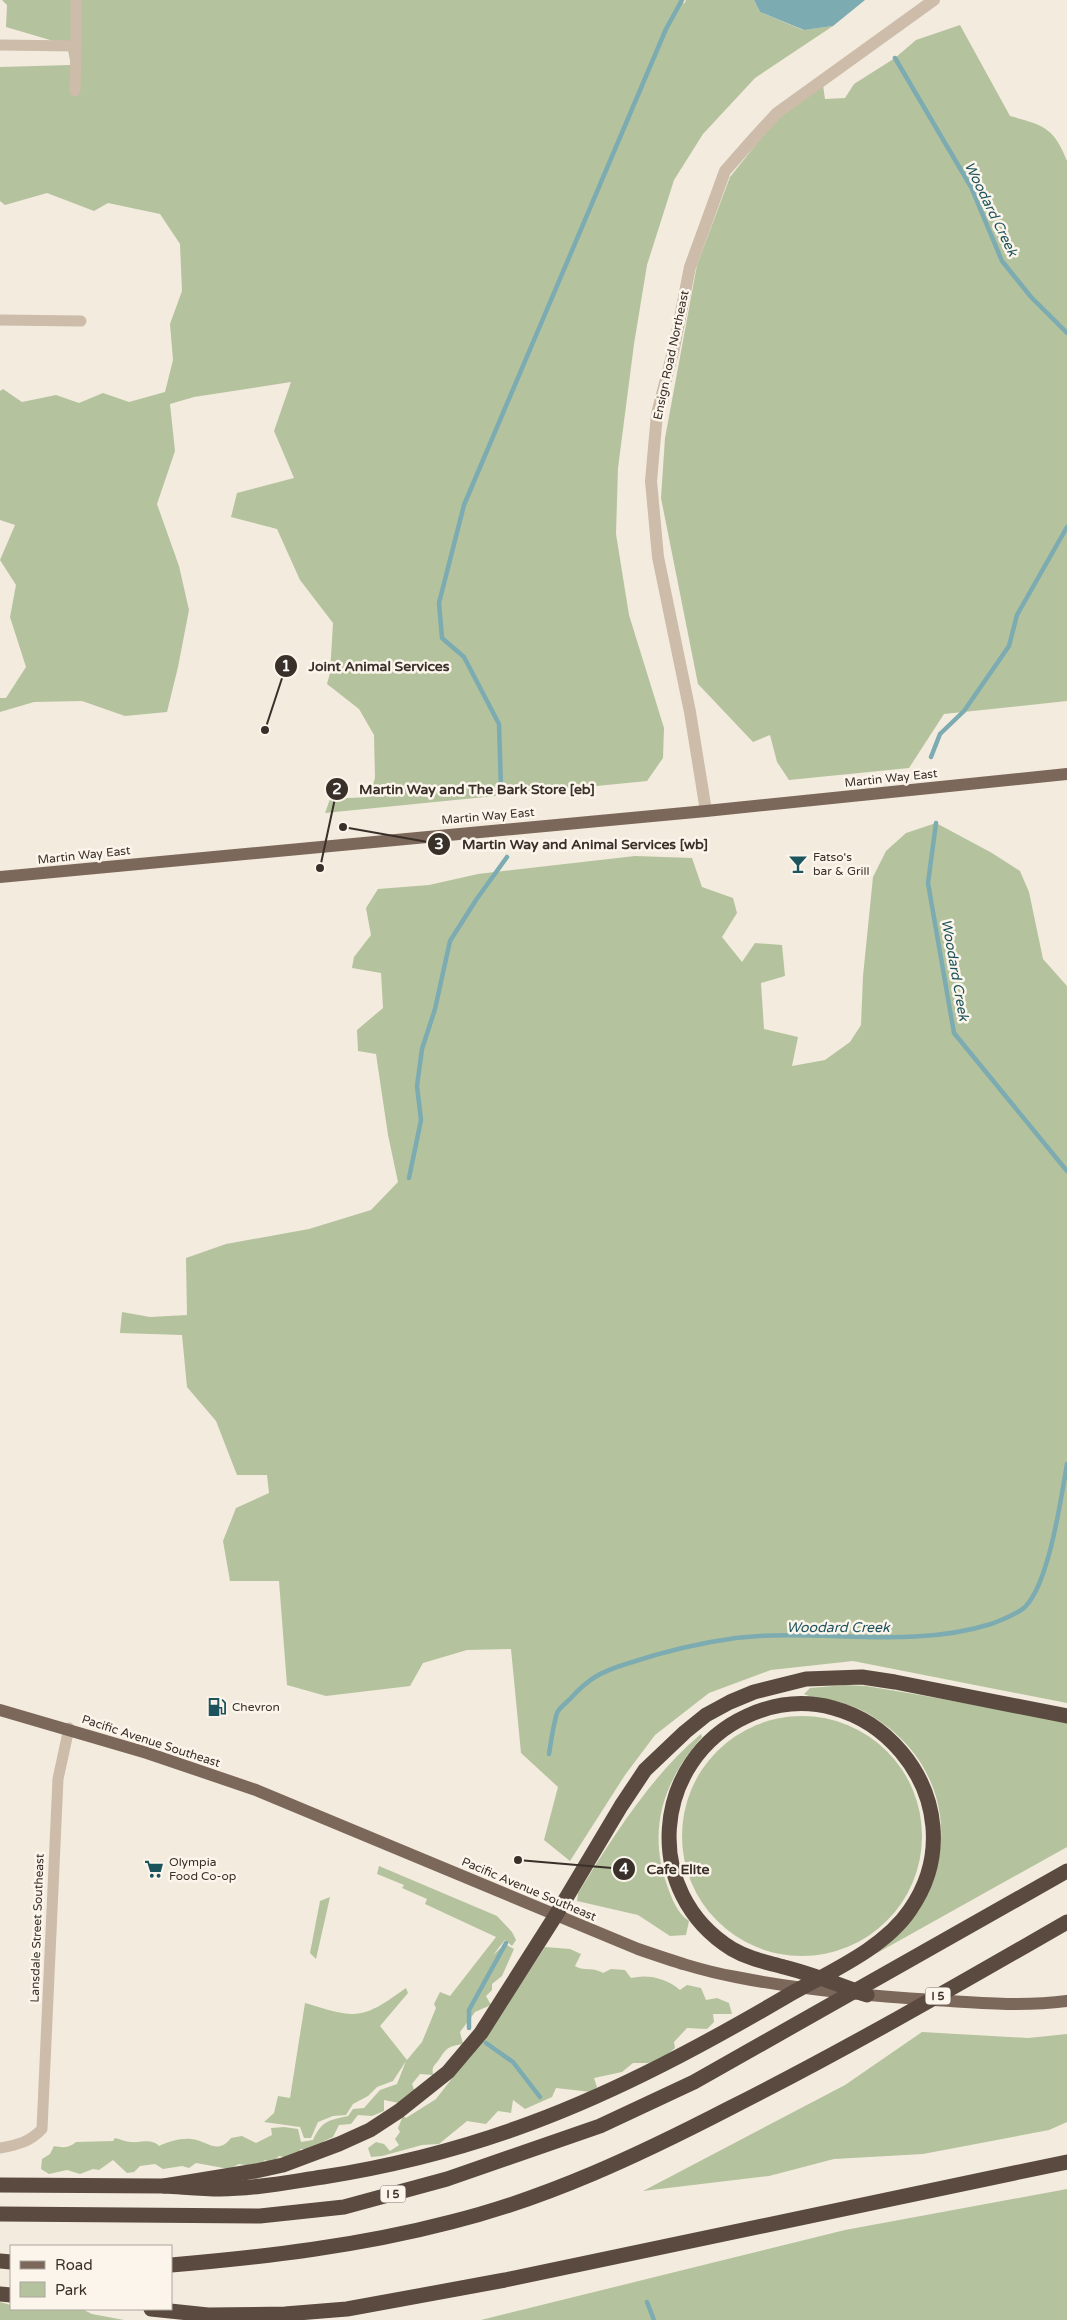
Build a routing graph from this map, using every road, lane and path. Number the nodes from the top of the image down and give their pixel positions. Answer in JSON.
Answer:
{"nodes":[{"id":1,"x":76,"y":0,"type":"edge"},
{"id":2,"x":934,"y":0,"type":"edge"},
{"id":3,"x":0,"y":45,"type":"edge"},
{"id":4,"x":76,"y":46,"type":"junction"},
{"id":5,"x":75,"y":91,"type":"dead end"},
{"id":6,"x":0,"y":320,"type":"edge"},
{"id":7,"x":81,"y":321,"type":"dead end"},
{"id":8,"x":1067,"y":774,"type":"edge"},
{"id":9,"x":706,"y":811,"type":"junction"},
{"id":10,"x":0,"y":877,"type":"edge"},
{"id":11,"x":0,"y":1710,"type":"edge"},
{"id":12,"x":1067,"y":1716,"type":"edge"},
{"id":13,"x":69,"y":1728,"type":"junction"},
{"id":14,"x":1067,"y":1871,"type":"edge"},
{"id":15,"x":556,"y":1916,"type":"junction"},
{"id":16,"x":1067,"y":1922,"type":"edge"},
{"id":17,"x":868,"y":1995,"type":"junction"},
{"id":18,"x":1067,"y":2001,"type":"edge"},
{"id":19,"x":0,"y":2148,"type":"edge"},
{"id":20,"x":1067,"y":2162,"type":"edge"},
{"id":21,"x":0,"y":2185,"type":"edge"},
{"id":22,"x":164,"y":2186,"type":"junction"},
{"id":23,"x":0,"y":2214,"type":"edge"},
{"id":24,"x":172,"y":2265,"type":"edge"},
{"id":25,"x":162,"y":2310,"type":"edge"}],
"edges":[{"from":1,"to":4,"type":"street"},
{"from":2,"to":9,"type":"street","name":"Ensign Road Northeast"},
{"from":3,"to":4,"type":"street"},
{"from":4,"to":5,"type":"street"},
{"from":6,"to":7,"type":"street"},
{"from":8,"to":9,"type":"main road","name":"Martin Way East"},
{"from":9,"to":10,"type":"main road","name":"Martin Way East"},
{"from":11,"to":13,"type":"main road","name":"Pacific Avenue Southeast"},
{"from":12,"to":15,"type":"highway"},
{"from":13,"to":15,"type":"main road","name":"Pacific Avenue Southeast"},
{"from":13,"to":19,"type":"street","name":"Lansdale Street Southeast"},
{"from":14,"to":23,"type":"highway","number":"I 5"},
{"from":15,"to":17,"type":"main road","name":"Pacific Avenue Southeast"},
{"from":15,"to":22,"type":"highway"},
{"from":16,"to":24,"type":"highway","number":"I 5"},
{"from":17,"to":18,"type":"main road","name":"Pacific Avenue Southeast"},
{"from":17,"to":22,"type":"highway"},
{"from":20,"to":25,"type":"highway"},
{"from":21,"to":22,"type":"highway"}]}
